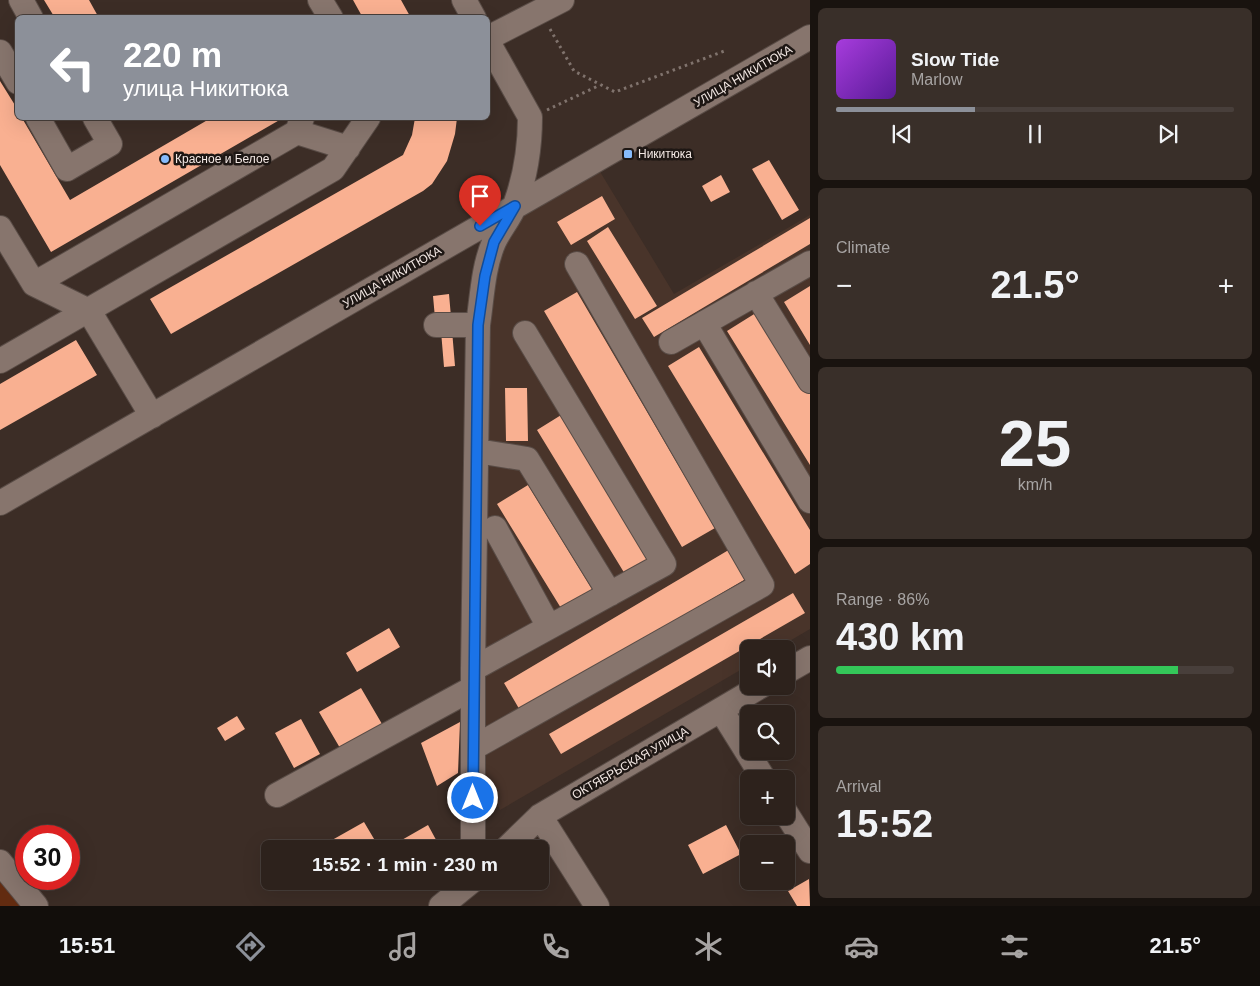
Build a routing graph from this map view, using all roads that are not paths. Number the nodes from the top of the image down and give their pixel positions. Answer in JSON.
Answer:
{"nodes":[{"id":1,"x":21,"y":0,"type":"edge"},
{"id":2,"x":320,"y":0,"type":"edge"},
{"id":3,"x":464,"y":0,"type":"edge"},
{"id":4,"x":562,"y":0,"type":"edge"},
{"id":5,"x":29,"y":15,"type":"edge"},
{"id":6,"x":328,"y":15,"type":"edge"},
{"id":7,"x":472,"y":15,"type":"edge"},
{"id":8,"x":490,"y":37,"type":"edge"},
{"id":9,"x":810,"y":38,"type":"edge"},
{"id":10,"x":490,"y":46,"type":"edge"},
{"id":11,"x":0,"y":52,"type":"edge"},
{"id":12,"x":15,"y":77,"type":"edge"},
{"id":13,"x":39,"y":120,"type":"edge"},
{"id":14,"x":96,"y":120,"type":"edge"},
{"id":15,"x":367,"y":120,"type":"edge"},
{"id":16,"x":300,"y":125,"type":"edge"},
{"id":17,"x":348,"y":148,"type":"junction"},
{"id":18,"x":515,"y":206,"type":"junction"},
{"id":19,"x":0,"y":228,"type":"edge"},
{"id":20,"x":810,"y":262,"type":"edge"},
{"id":21,"x":577,"y":264,"type":"dead end"},
{"id":22,"x":34,"y":284,"type":"junction"},
{"id":23,"x":756,"y":293,"type":"junction"},
{"id":24,"x":89,"y":311,"type":"junction"},
{"id":25,"x":704,"y":323,"type":"junction"},
{"id":26,"x":436,"y":325,"type":"dead end"},
{"id":27,"x":478,"y":325,"type":"junction"},
{"id":28,"x":526,"y":333,"type":"dead end"},
{"id":29,"x":671,"y":342,"type":"dead end"},
{"id":30,"x":0,"y":361,"type":"edge"},
{"id":31,"x":810,"y":381,"type":"edge"},
{"id":32,"x":152,"y":416,"type":"junction"},
{"id":33,"x":476,"y":451,"type":"junction"},
{"id":34,"x":810,"y":501,"type":"edge"},
{"id":35,"x":0,"y":503,"type":"edge"},
{"id":36,"x":495,"y":528,"type":"dead end"},
{"id":37,"x":610,"y":594,"type":"junction"},
{"id":38,"x":549,"y":628,"type":"junction"},
{"id":39,"x":810,"y":658,"type":"edge"},
{"id":40,"x":795,"y":667,"type":"edge"},
{"id":41,"x":473,"y":679,"type":"junction"},
{"id":42,"x":746,"y":695,"type":"edge"},
{"id":43,"x":721,"y":710,"type":"junction"},
{"id":44,"x":473,"y":748,"type":"junction"},
{"id":45,"x":758,"y":770,"type":"edge"},
{"id":46,"x":277,"y":795,"type":"dead end"},
{"id":47,"x":540,"y":816,"type":"junction"},
{"id":48,"x":794,"y":825,"type":"edge"},
{"id":49,"x":473,"y":840,"type":"edge"},
{"id":50,"x":515,"y":840,"type":"edge"},
{"id":51,"x":810,"y":851,"type":"edge"},
{"id":52,"x":0,"y":862,"type":"edge"},
{"id":53,"x":461,"y":890,"type":"edge"},
{"id":54,"x":471,"y":890,"type":"edge"},
{"id":55,"x":36,"y":906,"type":"edge"},
{"id":56,"x":441,"y":906,"type":"edge"},
{"id":57,"x":470,"y":906,"type":"edge"},
{"id":58,"x":597,"y":906,"type":"edge"}],
"edges":[{"from":1,"to":5,"type":"street"},
{"from":2,"to":6,"type":"street"},
{"from":3,"to":7,"type":"street"},
{"from":4,"to":8,"type":"street"},
{"from":9,"to":18,"type":"street","name":"УЛИЦА НИКИТЮКА"},
{"from":10,"to":18,"type":"street"},
{"from":11,"to":12,"type":"street"},
{"from":13,"to":14,"type":"street"},
{"from":15,"to":17,"type":"street"},
{"from":16,"to":17,"type":"street"},
{"from":16,"to":22,"type":"street"},
{"from":17,"to":24,"type":"street"},
{"from":18,"to":27,"type":"street"},
{"from":18,"to":32,"type":"street","name":"УЛИЦА НИКИТЮКА"},
{"from":19,"to":22,"type":"street"},
{"from":20,"to":23,"type":"street"},
{"from":21,"to":44,"type":"street"},
{"from":22,"to":24,"type":"street"},
{"from":23,"to":25,"type":"street"},
{"from":23,"to":31,"type":"street"},
{"from":24,"to":30,"type":"street"},
{"from":24,"to":32,"type":"street"},
{"from":25,"to":29,"type":"street"},
{"from":25,"to":34,"type":"street"},
{"from":26,"to":27,"type":"street"},
{"from":27,"to":33,"type":"street"},
{"from":28,"to":37,"type":"street"},
{"from":32,"to":35,"type":"street","name":"УЛИЦА НИКИТЮКА"},
{"from":33,"to":37,"type":"street"},
{"from":33,"to":41,"type":"street"},
{"from":36,"to":38,"type":"street"},
{"from":37,"to":38,"type":"street"},
{"from":38,"to":41,"type":"street"},
{"from":39,"to":40,"type":"street"},
{"from":41,"to":44,"type":"street"},
{"from":41,"to":46,"type":"street"},
{"from":42,"to":43,"type":"street","name":"ОКТЯБРЬСКАЯ УЛИЦА"},
{"from":43,"to":45,"type":"street"},
{"from":43,"to":47,"type":"street","name":"ОКТЯБРЬСКАЯ УЛИЦА"},
{"from":44,"to":49,"type":"street"},
{"from":47,"to":50,"type":"street","name":"ОКТЯБРЬСКАЯ УЛИЦА"},
{"from":47,"to":58,"type":"street"},
{"from":48,"to":51,"type":"street"},
{"from":52,"to":55,"type":"street"},
{"from":53,"to":56,"type":"street"},
{"from":54,"to":57,"type":"street"}]}
